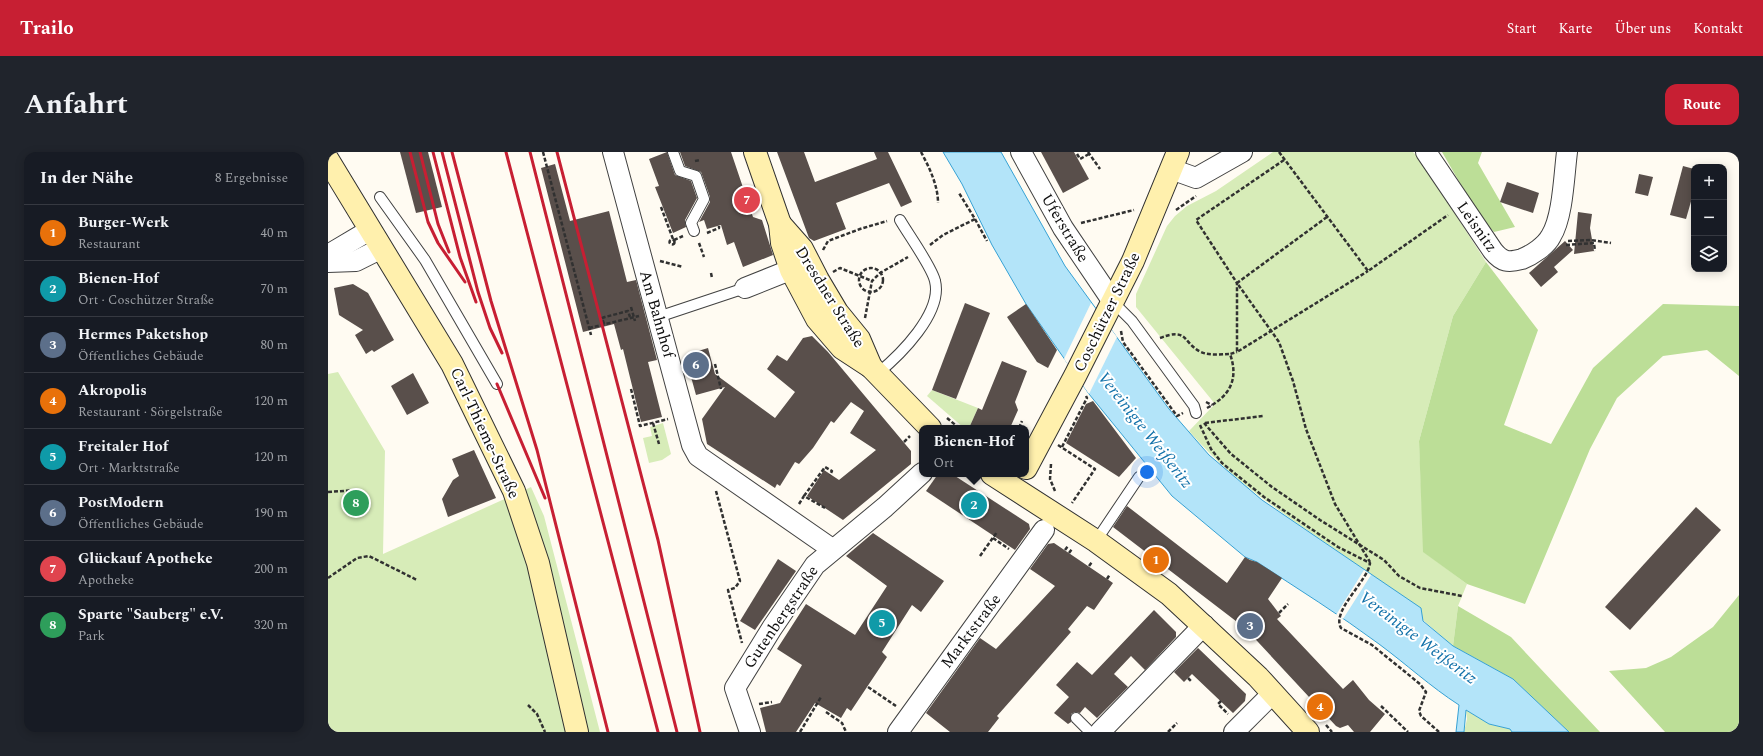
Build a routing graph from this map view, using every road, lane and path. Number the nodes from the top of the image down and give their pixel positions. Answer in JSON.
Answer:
{"nodes":[{"id":1,"x":543,"y":152,"type":"edge"},
{"id":2,"x":613,"y":152,"type":"edge"},
{"id":3,"x":673,"y":152,"type":"edge"},
{"id":4,"x":755,"y":152,"type":"edge"},
{"id":5,"x":921,"y":152,"type":"edge"},
{"id":6,"x":1021,"y":152,"type":"edge"},
{"id":7,"x":1242,"y":152,"type":"edge"},
{"id":8,"x":1279,"y":152,"type":"edge"},
{"id":9,"x":1426,"y":152,"type":"edge"},
{"id":10,"x":1567,"y":152,"type":"edge"},
{"id":11,"x":1089,"y":153,"type":"edge"},
{"id":12,"x":1077,"y":154,"type":"dead end"},
{"id":13,"x":328,"y":160,"type":"edge"},
{"id":14,"x":1175,"y":160,"type":"edge"},
{"id":15,"x":1284,"y":160,"type":"junction"},
{"id":16,"x":1100,"y":169,"type":"dead end"},
{"id":17,"x":959,"y":193,"type":"dead end"},
{"id":18,"x":1199,"y":194,"type":"dead end"},
{"id":19,"x":380,"y":197,"type":"dead end"},
{"id":20,"x":938,"y":203,"type":"dead end"},
{"id":21,"x":661,"y":208,"type":"dead end"},
{"id":22,"x":1135,"y":209,"type":"dead end"},
{"id":23,"x":1173,"y":213,"type":"dead end"},
{"id":24,"x":1327,"y":217,"type":"junction"},
{"id":25,"x":975,"y":219,"type":"junction"},
{"id":26,"x":900,"y":220,"type":"joint"},
{"id":27,"x":1437,"y":223,"type":"dead end"},
{"id":28,"x":1079,"y":224,"type":"dead end"},
{"id":29,"x":718,"y":226,"type":"dead end"},
{"id":30,"x":694,"y":231,"type":"dead end"},
{"id":31,"x":706,"y":234,"type":"dead end"},
{"id":32,"x":376,"y":239,"type":"junction"},
{"id":33,"x":673,"y":239,"type":"dead end"},
{"id":34,"x":987,"y":241,"type":"dead end"},
{"id":35,"x":1570,"y":241,"type":"dead end"},
{"id":36,"x":700,"y":244,"type":"dead end"},
{"id":37,"x":1611,"y":244,"type":"dead end"},
{"id":38,"x":1567,"y":245,"type":"dead end"},
{"id":39,"x":919,"y":251,"type":"junction"},
{"id":40,"x":1595,"y":251,"type":"dead end"},
{"id":41,"x":821,"y":253,"type":"dead end"},
{"id":42,"x":328,"y":255,"type":"edge"},
{"id":43,"x":704,"y":257,"type":"dead end"},
{"id":44,"x":657,"y":259,"type":"dead end"},
{"id":45,"x":328,"y":262,"type":"edge"},
{"id":46,"x":683,"y":267,"type":"dead end"},
{"id":47,"x":1368,"y":271,"type":"junction"},
{"id":48,"x":784,"y":272,"type":"dead end"},
{"id":49,"x":880,"y":272,"type":"junction"},
{"id":50,"x":711,"y":273,"type":"dead end"},
{"id":51,"x":830,"y":274,"type":"dead end"},
{"id":52,"x":860,"y":276,"type":"junction"},
{"id":53,"x":712,"y":278,"type":"dead end"},
{"id":54,"x":872,"y":281,"type":"junction"},
{"id":55,"x":1237,"y":283,"type":"junction"},
{"id":56,"x":745,"y":288,"type":"joint"},
{"id":57,"x":870,"y":292,"type":"junction"},
{"id":58,"x":631,"y":307,"type":"dead end"},
{"id":59,"x":1113,"y":317,"type":"junction"},
{"id":60,"x":658,"y":318,"type":"junction"},
{"id":61,"x":634,"y":321,"type":"dead end"},
{"id":62,"x":604,"y":324,"type":"junction"},
{"id":63,"x":864,"y":324,"type":"dead end"},
{"id":64,"x":589,"y":328,"type":"junction"},
{"id":65,"x":1271,"y":331,"type":"junction"},
{"id":66,"x":591,"y":335,"type":"dead end"},
{"id":67,"x":1148,"y":342,"type":"junction"},
{"id":68,"x":1237,"y":352,"type":"junction"},
{"id":69,"x":1230,"y":354,"type":"junction"},
{"id":70,"x":715,"y":364,"type":"dead end"},
{"id":71,"x":874,"y":370,"type":"junction"},
{"id":72,"x":497,"y":384,"type":"dead end"},
{"id":73,"x":631,"y":389,"type":"dead end"},
{"id":74,"x":721,"y":389,"type":"dead end"},
{"id":75,"x":1087,"y":398,"type":"dead end"},
{"id":76,"x":1195,"y":410,"type":"junction"},
{"id":77,"x":1263,"y":416,"type":"dead end"},
{"id":78,"x":675,"y":417,"type":"dead end"},
{"id":79,"x":1022,"y":421,"type":"dead end"},
{"id":80,"x":653,"y":423,"type":"junction"},
{"id":81,"x":1204,"y":423,"type":"junction"},
{"id":82,"x":927,"y":425,"type":"edge"},
{"id":83,"x":1020,"y":425,"type":"edge"},
{"id":84,"x":910,"y":436,"type":"dead end"},
{"id":85,"x":904,"y":442,"type":"dead end"},
{"id":86,"x":659,"y":444,"type":"dead end"},
{"id":87,"x":1058,"y":445,"type":"dead end"},
{"id":88,"x":1062,"y":447,"type":"junction"},
{"id":89,"x":1051,"y":461,"type":"dead end"},
{"id":90,"x":1029,"y":462,"type":"edge"},
{"id":91,"x":830,"y":475,"type":"dead end"},
{"id":92,"x":919,"y":476,"type":"edge"},
{"id":93,"x":1003,"y":477,"type":"edge"},
{"id":94,"x":1139,"y":477,"type":"dead end"},
{"id":95,"x":1018,"y":481,"type":"edge"},
{"id":96,"x":714,"y":484,"type":"dead end"},
{"id":97,"x":357,"y":490,"type":"dead end"},
{"id":98,"x":328,"y":492,"type":"edge"},
{"id":99,"x":1056,"y":492,"type":"dead end"},
{"id":100,"x":804,"y":496,"type":"junction"},
{"id":101,"x":1067,"y":500,"type":"dead end"},
{"id":102,"x":797,"y":506,"type":"dead end"},
{"id":103,"x":825,"y":508,"type":"dead end"},
{"id":104,"x":1044,"y":530,"type":"dead end"},
{"id":105,"x":997,"y":532,"type":"dead end"},
{"id":106,"x":1096,"y":541,"type":"junction"},
{"id":107,"x":1360,"y":544,"type":"junction"},
{"id":108,"x":1068,"y":546,"type":"dead end"},
{"id":109,"x":832,"y":549,"type":"junction"},
{"id":110,"x":1072,"y":549,"type":"dead end"},
{"id":111,"x":1065,"y":550,"type":"dead end"},
{"id":112,"x":1069,"y":553,"type":"dead end"},
{"id":113,"x":980,"y":556,"type":"dead end"},
{"id":114,"x":1370,"y":563,"type":"junction"},
{"id":115,"x":328,"y":578,"type":"edge"},
{"id":116,"x":417,"y":580,"type":"dead end"},
{"id":117,"x":1462,"y":596,"type":"dead end"},
{"id":118,"x":1288,"y":604,"type":"dead end"},
{"id":119,"x":1279,"y":613,"type":"dead end"},
{"id":120,"x":1204,"y":625,"type":"junction"},
{"id":121,"x":743,"y":647,"type":"dead end"},
{"id":122,"x":1188,"y":678,"type":"dead end"},
{"id":123,"x":1192,"y":682,"type":"dead end"},
{"id":124,"x":868,"y":687,"type":"dead end"},
{"id":125,"x":1273,"y":693,"type":"junction"},
{"id":126,"x":821,"y":697,"type":"dead end"},
{"id":127,"x":1221,"y":701,"type":"dead end"},
{"id":128,"x":772,"y":702,"type":"dead end"},
{"id":129,"x":528,"y":705,"type":"dead end"},
{"id":130,"x":755,"y":705,"type":"dead end"},
{"id":131,"x":1381,"y":706,"type":"dead end"},
{"id":132,"x":899,"y":708,"type":"dead end"},
{"id":133,"x":826,"y":712,"type":"dead end"},
{"id":134,"x":1076,"y":718,"type":"dead end"},
{"id":135,"x":1177,"y":724,"type":"dead end"},
{"id":136,"x":1233,"y":725,"type":"edge"},
{"id":137,"x":545,"y":732,"type":"edge"},
{"id":138,"x":577,"y":732,"type":"edge"},
{"id":139,"x":750,"y":732,"type":"edge"},
{"id":140,"x":800,"y":732,"type":"edge"},
{"id":141,"x":846,"y":732,"type":"edge"},
{"id":142,"x":898,"y":732,"type":"edge"},
{"id":143,"x":1090,"y":732,"type":"edge"},
{"id":144,"x":1100,"y":732,"type":"edge"},
{"id":145,"x":1168,"y":732,"type":"edge"},
{"id":146,"x":1308,"y":732,"type":"edge"},
{"id":147,"x":1408,"y":732,"type":"edge"},
{"id":148,"x":1439,"y":732,"type":"edge"}],
"edges":[{"from":1,"to":64,"type":"path"},
{"from":2,"to":60,"type":"street","name":"Am Bahnhof"},
{"from":3,"to":30,"type":"lane"},
{"from":4,"to":71,"type":"street","name":"Dresdner Straße"},
{"from":5,"to":20,"type":"path"},
{"from":6,"to":59,"type":"street","name":"Uferstraße"},
{"from":7,"to":14,"type":"street"},
{"from":8,"to":15,"type":"path"},
{"from":9,"to":10,"type":"street","name":"Leisnitz"},
{"from":11,"to":12,"type":"path"},
{"from":11,"to":16,"type":"path"},
{"from":13,"to":32,"type":"street","name":"Carl-Thieme-Straße"},
{"from":14,"to":59,"type":"street","name":"Coschützer Straße"},
{"from":15,"to":24,"type":"path"},
{"from":15,"to":55,"type":"path"},
{"from":17,"to":25,"type":"path"},
{"from":18,"to":23,"type":"path"},
{"from":19,"to":72,"type":"lane"},
{"from":21,"to":33,"type":"path"},
{"from":22,"to":28,"type":"path"},
{"from":24,"to":47,"type":"path"},
{"from":24,"to":55,"type":"path"},
{"from":25,"to":34,"type":"path"},
{"from":25,"to":39,"type":"path"},
{"from":26,"to":39,"type":"lane"},
{"from":26,"to":41,"type":"path"},
{"from":27,"to":47,"type":"path"},
{"from":29,"to":31,"type":"path"},
{"from":32,"to":42,"type":"street"},
{"from":32,"to":45,"type":"street"},
{"from":32,"to":138,"type":"street","name":"Carl-Thieme-Straße"},
{"from":35,"to":37,"type":"path"},
{"from":36,"to":43,"type":"path"},
{"from":38,"to":40,"type":"path"},
{"from":39,"to":49,"type":"path"},
{"from":39,"to":71,"type":"lane"},
{"from":44,"to":46,"type":"path"},
{"from":47,"to":65,"type":"path"},
{"from":48,"to":56,"type":"street"},
{"from":49,"to":52,"type":"path"},
{"from":49,"to":54,"type":"path"},
{"from":49,"to":57,"type":"path"},
{"from":50,"to":53,"type":"path"},
{"from":51,"to":52,"type":"path"},
{"from":52,"to":54,"type":"path"},
{"from":52,"to":57,"type":"path"},
{"from":54,"to":57,"type":"path"},
{"from":55,"to":65,"type":"path"},
{"from":55,"to":68,"type":"path"},
{"from":56,"to":60,"type":"lane"},
{"from":57,"to":63,"type":"path"},
{"from":58,"to":61,"type":"path"},
{"from":59,"to":67,"type":"lane"},
{"from":59,"to":76,"type":"path"},
{"from":59,"to":90,"type":"street","name":"Coschützer Straße"},
{"from":60,"to":109,"type":"street","name":"Am Bahnhof"},
{"from":62,"to":62,"type":"path"},
{"from":62,"to":64,"type":"path"},
{"from":64,"to":66,"type":"path"},
{"from":65,"to":68,"type":"path"},
{"from":65,"to":107,"type":"path"},
{"from":67,"to":69,"type":"path"},
{"from":67,"to":76,"type":"lane"},
{"from":68,"to":69,"type":"path"},
{"from":69,"to":76,"type":"path"},
{"from":70,"to":74,"type":"path"},
{"from":71,"to":82,"type":"street","name":"Dresdner Straße"},
{"from":73,"to":80,"type":"path"},
{"from":75,"to":88,"type":"path"},
{"from":76,"to":81,"type":"path"},
{"from":76,"to":114,"type":"path"},
{"from":77,"to":81,"type":"path"},
{"from":78,"to":80,"type":"path"},
{"from":79,"to":83,"type":"path"},
{"from":80,"to":86,"type":"path"},
{"from":81,"to":107,"type":"path"},
{"from":84,"to":85,"type":"path"},
{"from":87,"to":88,"type":"path"},
{"from":88,"to":101,"type":"path"},
{"from":89,"to":99,"type":"path"},
{"from":91,"to":100,"type":"path"},
{"from":92,"to":109,"type":"street","name":"Gutenbergstraße"},
{"from":93,"to":95,"type":"street"},
{"from":94,"to":106,"type":"lane"},
{"from":95,"to":106,"type":"street"},
{"from":96,"to":121,"type":"path"},
{"from":97,"to":98,"type":"path"},
{"from":100,"to":102,"type":"path"},
{"from":100,"to":103,"type":"path"},
{"from":104,"to":142,"type":"street","name":"Marktstraße"},
{"from":105,"to":113,"type":"path"},
{"from":106,"to":120,"type":"street"},
{"from":107,"to":114,"type":"path"},
{"from":107,"to":117,"type":"path"},
{"from":108,"to":111,"type":"path"},
{"from":109,"to":139,"type":"street","name":"Gutenbergstraße"},
{"from":110,"to":112,"type":"path"},
{"from":114,"to":148,"type":"path"},
{"from":115,"to":116,"type":"path"},
{"from":118,"to":119,"type":"path"},
{"from":120,"to":125,"type":"street"},
{"from":120,"to":144,"type":"street"},
{"from":122,"to":123,"type":"path"},
{"from":124,"to":132,"type":"path"},
{"from":125,"to":136,"type":"street"},
{"from":125,"to":146,"type":"street"},
{"from":126,"to":140,"type":"path"},
{"from":127,"to":136,"type":"path"},
{"from":128,"to":130,"type":"path"},
{"from":129,"to":137,"type":"path"},
{"from":131,"to":147,"type":"path"},
{"from":133,"to":141,"type":"path"},
{"from":134,"to":143,"type":"lane"},
{"from":135,"to":145,"type":"path"}]}
